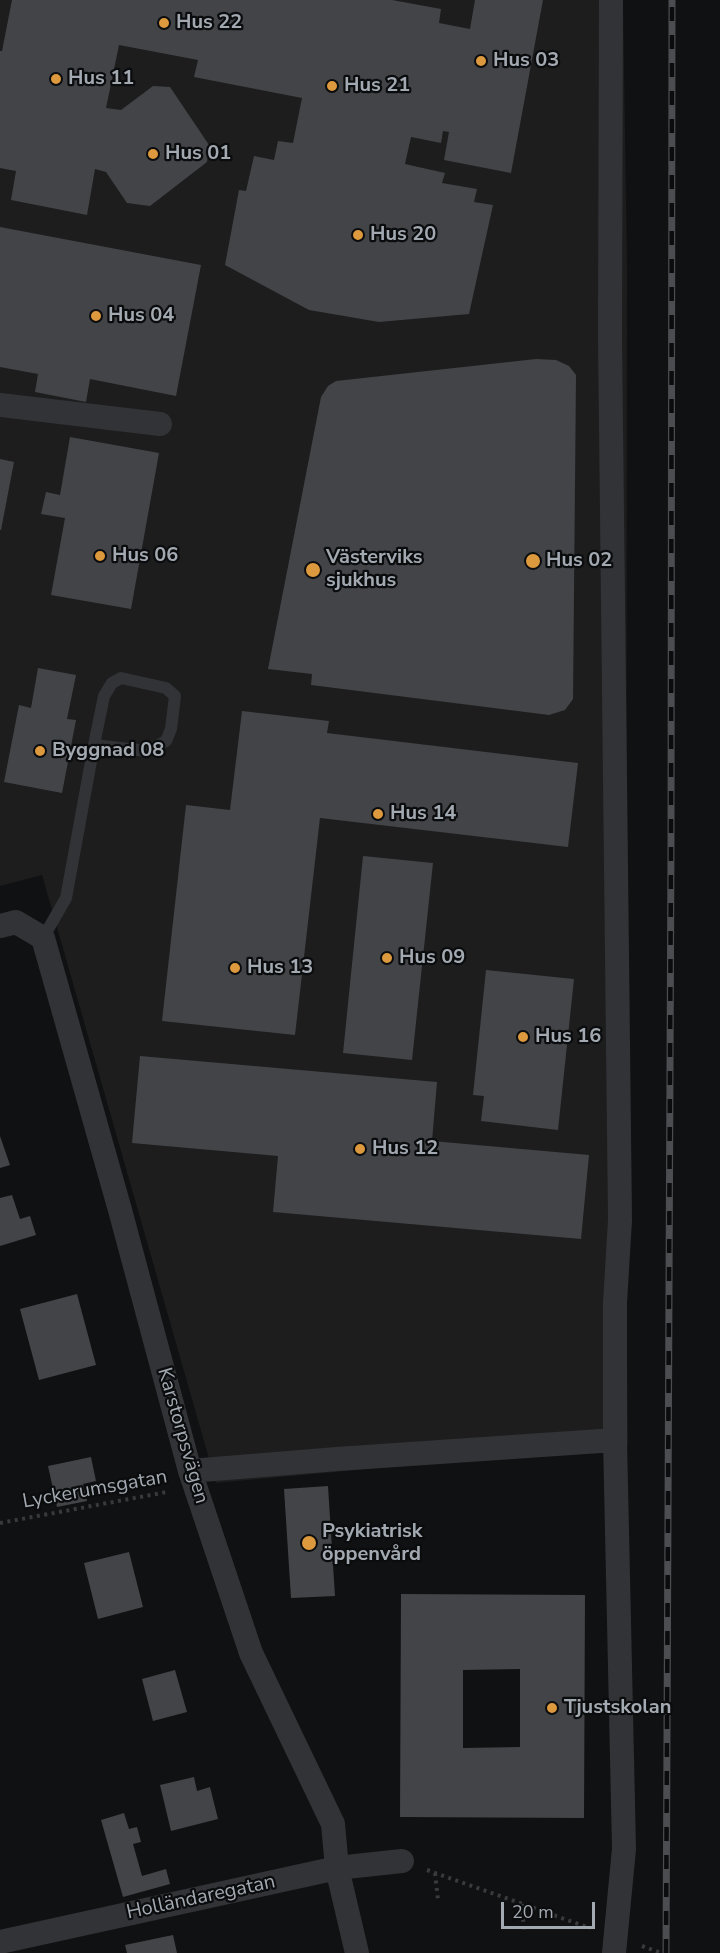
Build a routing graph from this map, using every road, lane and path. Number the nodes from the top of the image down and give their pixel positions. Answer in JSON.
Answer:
{"nodes":[{"id":1,"x":611,"y":0,"type":"edge"},
{"id":2,"x":0,"y":405,"type":"edge"},
{"id":3,"x":160,"y":424,"type":"dead end"},
{"id":4,"x":94,"y":745,"type":"junction"},
{"id":5,"x":8,"y":924,"type":"edge"},
{"id":6,"x":43,"y":938,"type":"junction"},
{"id":7,"x":615,"y":1440,"type":"junction"},
{"id":8,"x":192,"y":1479,"type":"junction"},
{"id":9,"x":0,"y":1523,"type":"edge"},
{"id":10,"x":402,"y":1861,"type":"joint"},
{"id":11,"x":337,"y":1868,"type":"junction"},
{"id":12,"x":435,"y":1873,"type":"junction"},
{"id":13,"x":438,"y":1900,"type":"dead end"},
{"id":14,"x":522,"y":1904,"type":"junction"},
{"id":15,"x":524,"y":1931,"type":"dead end"},
{"id":16,"x":0,"y":1942,"type":"edge"},
{"id":17,"x":615,"y":1945,"type":"edge"},
{"id":18,"x":357,"y":1953,"type":"edge"},
{"id":19,"x":661,"y":1953,"type":"edge"}],
"edges":[{"from":1,"to":7,"type":"street"},
{"from":2,"to":3,"type":"street"},
{"from":4,"to":4,"type":"lane"},
{"from":4,"to":6,"type":"lane"},
{"from":5,"to":6,"type":"street"},
{"from":6,"to":8,"type":"street","name":"Karstorpsvägen"},
{"from":7,"to":8,"type":"street"},
{"from":7,"to":17,"type":"street"},
{"from":8,"to":9,"type":"path","name":"Lyckerumsgatan"},
{"from":8,"to":11,"type":"street","name":"Karstorpsvägen"},
{"from":10,"to":11,"type":"street","name":"Holländaregatan"},
{"from":10,"to":12,"type":"path"},
{"from":11,"to":16,"type":"street","name":"Holländaregatan"},
{"from":11,"to":18,"type":"street","name":"Karstorpsvägen"},
{"from":12,"to":13,"type":"path"},
{"from":12,"to":14,"type":"path"},
{"from":14,"to":15,"type":"path"},
{"from":14,"to":17,"type":"path"},
{"from":17,"to":19,"type":"path"}]}
